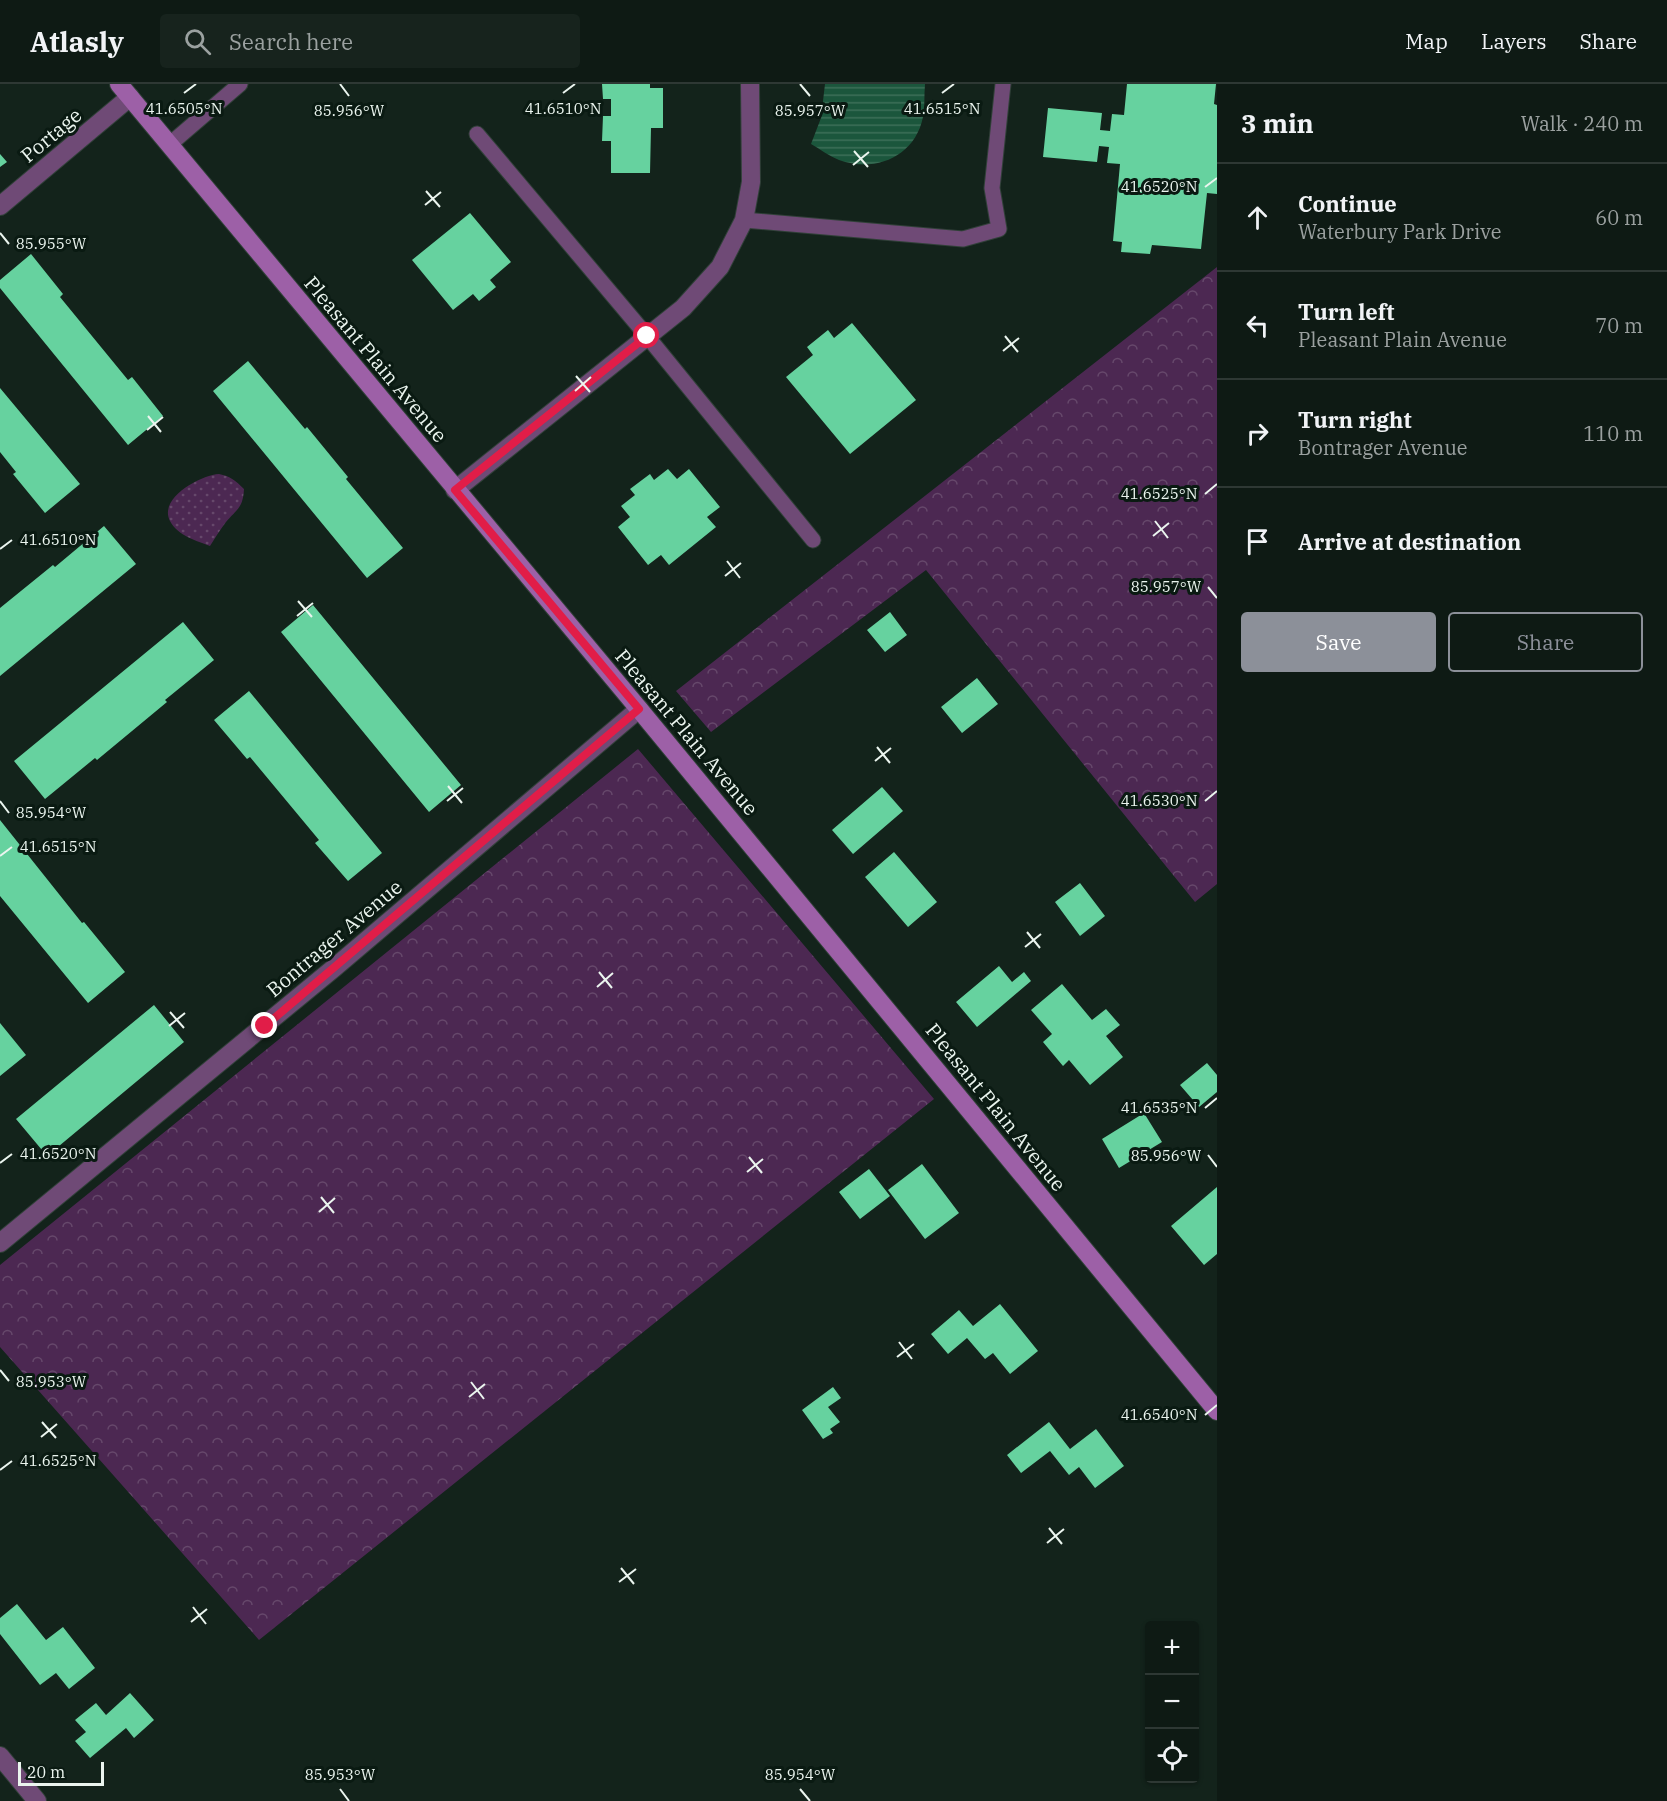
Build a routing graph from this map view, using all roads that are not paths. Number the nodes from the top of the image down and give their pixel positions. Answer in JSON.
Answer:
{"nodes":[{"id":1,"x":240,"y":84,"type":"edge"},
{"id":2,"x":750,"y":84,"type":"edge"},
{"id":3,"x":1003,"y":84,"type":"edge"},
{"id":4,"x":125,"y":91,"type":"edge"},
{"id":5,"x":477,"y":134,"type":"dead end"},
{"id":6,"x":170,"y":145,"type":"junction"},
{"id":7,"x":0,"y":206,"type":"edge"},
{"id":8,"x":744,"y":220,"type":"junction"},
{"id":9,"x":647,"y":336,"type":"junction"},
{"id":10,"x":455,"y":490,"type":"junction"},
{"id":11,"x":813,"y":540,"type":"dead end"},
{"id":12,"x":639,"y":709,"type":"junction"},
{"id":13,"x":0,"y":1244,"type":"edge"},
{"id":14,"x":1217,"y":1411,"type":"edge"},
{"id":15,"x":0,"y":1756,"type":"edge"},
{"id":16,"x":37,"y":1801,"type":"edge"}],
"edges":[{"from":1,"to":6,"type":"lane"},
{"from":2,"to":8,"type":"street"},
{"from":3,"to":8,"type":"lane"},
{"from":4,"to":6,"type":"street","name":"Pleasant Plain Avenue"},
{"from":4,"to":7,"type":"street","name":"Portage"},
{"from":5,"to":9,"type":"lane"},
{"from":6,"to":10,"type":"street","name":"Pleasant Plain Avenue"},
{"from":8,"to":9,"type":"street"},
{"from":9,"to":10,"type":"street"},
{"from":9,"to":11,"type":"lane"},
{"from":10,"to":12,"type":"street","name":"Pleasant Plain Avenue"},
{"from":12,"to":13,"type":"street","name":"Bontrager Avenue"},
{"from":12,"to":14,"type":"street","name":"Pleasant Plain Avenue"},
{"from":15,"to":16,"type":"street"}]}
